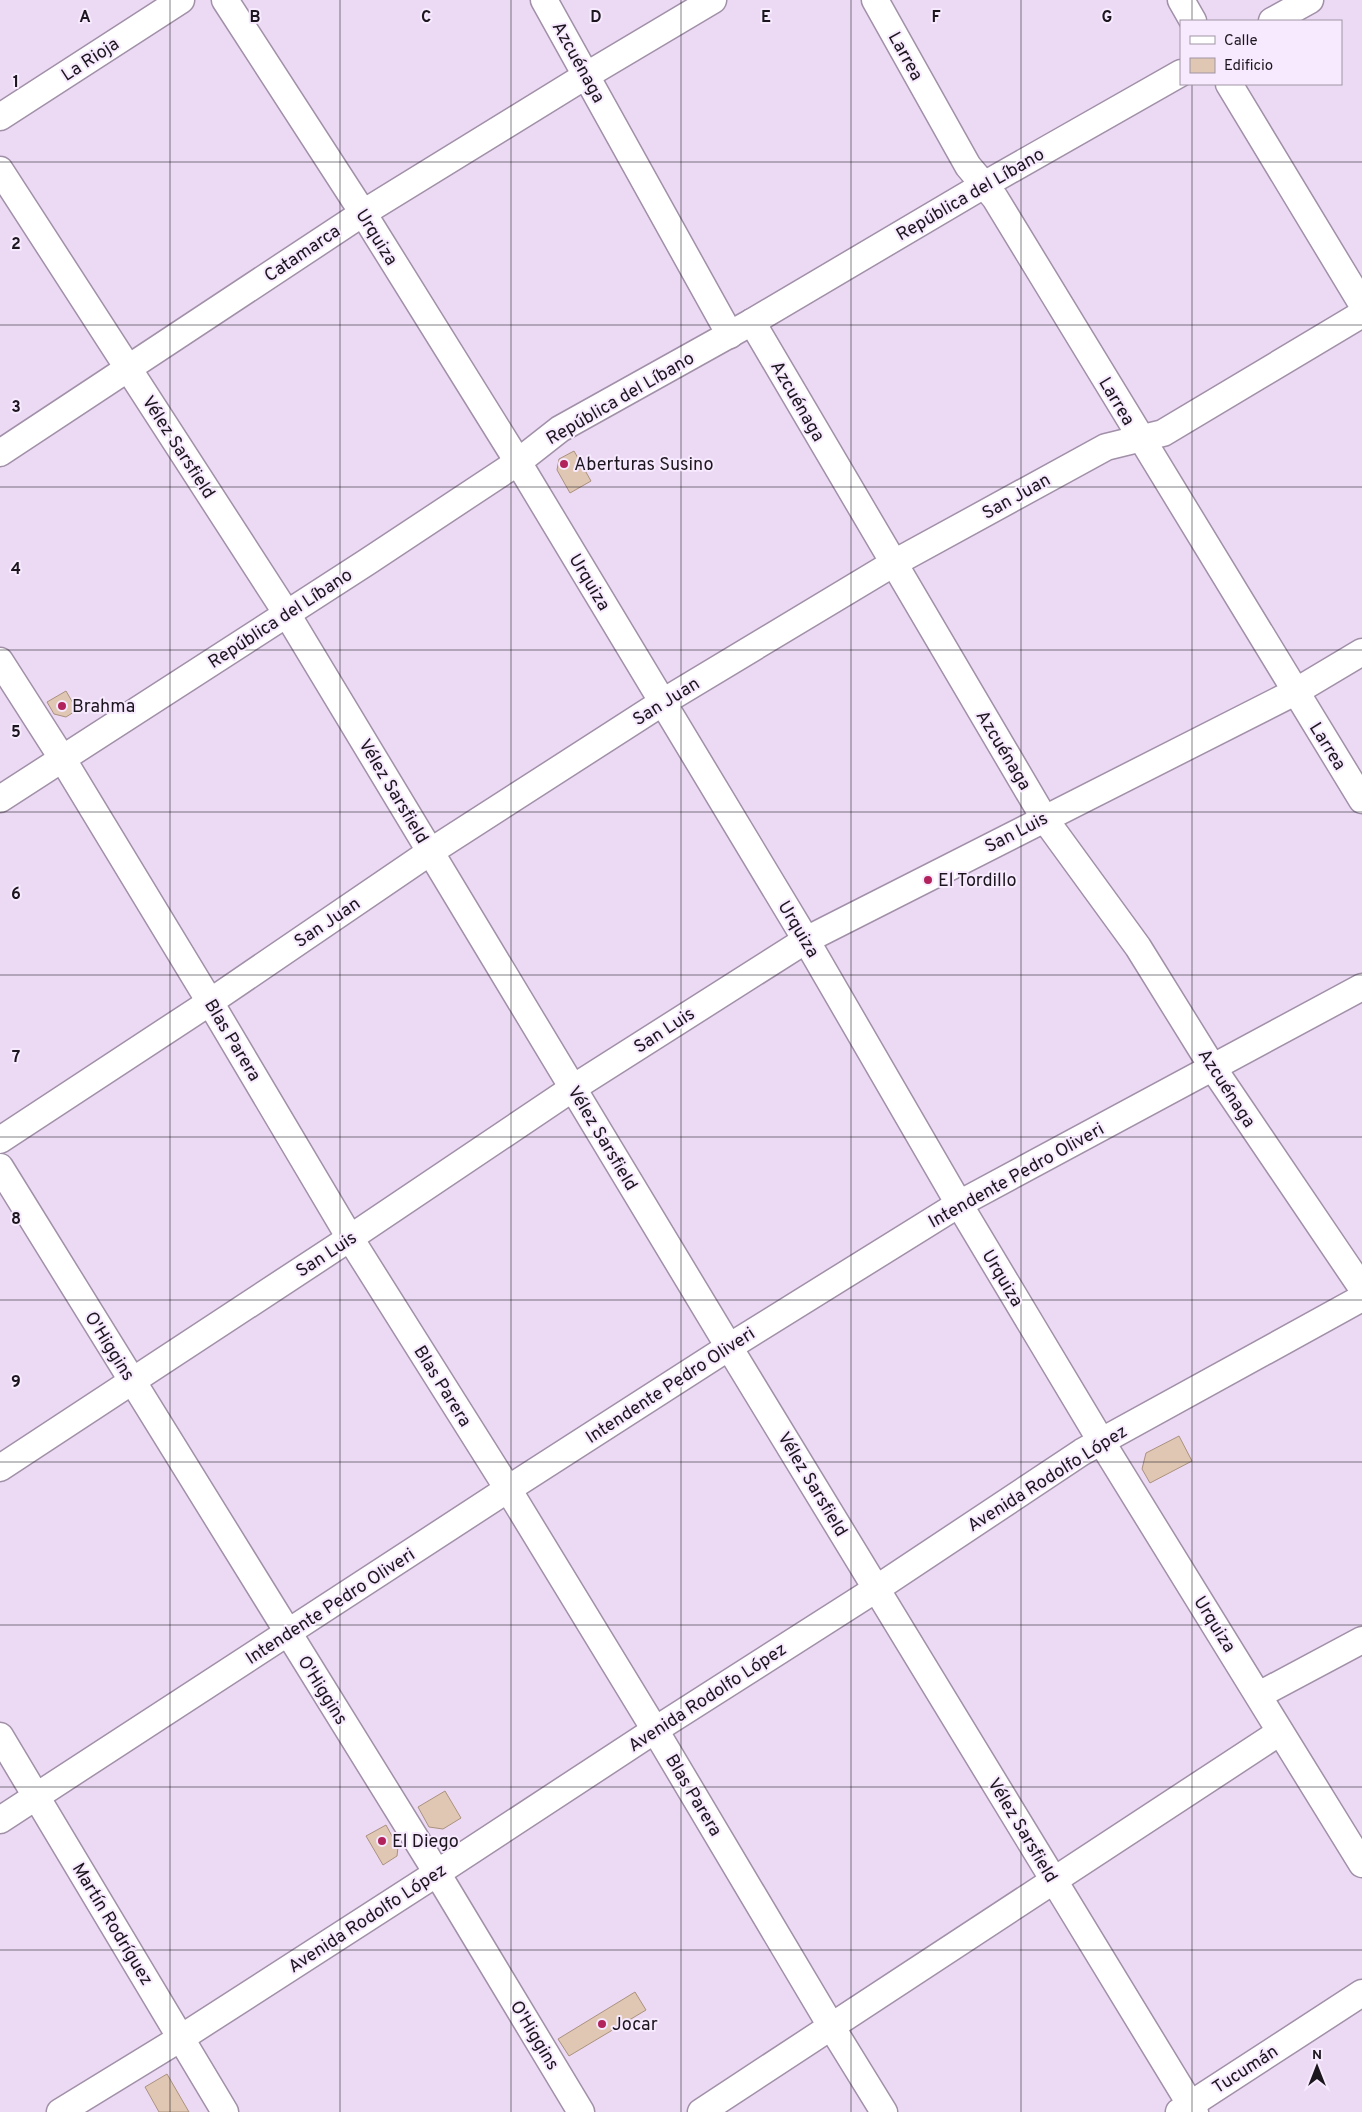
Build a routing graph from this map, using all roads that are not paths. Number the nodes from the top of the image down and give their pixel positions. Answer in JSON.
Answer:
{"nodes":[{"id":1,"x":181,"y":0,"type":"edge"},
{"id":2,"x":225,"y":0,"type":"edge"},
{"id":3,"x":544,"y":0,"type":"edge"},
{"id":4,"x":713,"y":0,"type":"edge"},
{"id":5,"x":875,"y":0,"type":"edge"},
{"id":6,"x":1181,"y":0,"type":"edge"},
{"id":7,"x":1310,"y":0,"type":"edge"},
{"id":8,"x":1192,"y":20,"type":"edge"},
{"id":9,"x":1274,"y":20,"type":"edge"},
{"id":10,"x":1180,"y":74,"type":"edge"},
{"id":11,"x":586,"y":75,"type":"junction"},
{"id":12,"x":1230,"y":85,"type":"edge"},
{"id":13,"x":0,"y":117,"type":"edge"},
{"id":14,"x":0,"y":170,"type":"edge"},
{"id":15,"x":984,"y":185,"type":"junction"},
{"id":16,"x":363,"y":213,"type":"junction"},
{"id":17,"x":1362,"y":304,"type":"edge"},
{"id":18,"x":1362,"y":314,"type":"edge"},
{"id":19,"x":752,"y":322,"type":"junction"},
{"id":20,"x":730,"y":335,"type":"junction"},
{"id":21,"x":128,"y":369,"type":"junction"},
{"id":22,"x":1140,"y":439,"type":"junction"},
{"id":23,"x":0,"y":453,"type":"edge"},
{"id":24,"x":518,"y":462,"type":"junction"},
{"id":25,"x":894,"y":564,"type":"junction"},
{"id":26,"x":287,"y":614,"type":"junction"},
{"id":27,"x":1362,"y":652,"type":"edge"},
{"id":28,"x":0,"y":661,"type":"edge"},
{"id":29,"x":1295,"y":692,"type":"junction"},
{"id":30,"x":663,"y":702,"type":"junction"},
{"id":31,"x":62,"y":758,"type":"junction"},
{"id":32,"x":0,"y":799,"type":"edge"},
{"id":33,"x":1362,"y":800,"type":"edge"},
{"id":34,"x":1044,"y":818,"type":"junction"},
{"id":35,"x":430,"y":852,"type":"junction"},
{"id":36,"x":806,"y":940,"type":"junction"},
{"id":37,"x":1362,"y":987,"type":"edge"},
{"id":38,"x":210,"y":1002,"type":"junction"},
{"id":39,"x":1213,"y":1068,"type":"junction"},
{"id":40,"x":573,"y":1088,"type":"junction"},
{"id":41,"x":0,"y":1140,"type":"edge"},
{"id":42,"x":0,"y":1167,"type":"edge"},
{"id":43,"x":959,"y":1204,"type":"junction"},
{"id":44,"x":350,"y":1238,"type":"junction"},
{"id":45,"x":1362,"y":1288,"type":"edge"},
{"id":46,"x":1362,"y":1298,"type":"edge"},
{"id":47,"x":729,"y":1347,"type":"junction"},
{"id":48,"x":131,"y":1381,"type":"junction"},
{"id":49,"x":1101,"y":1441,"type":"junction"},
{"id":50,"x":0,"y":1468,"type":"edge"},
{"id":51,"x":508,"y":1489,"type":"junction"},
{"id":52,"x":876,"y":1588,"type":"junction"},
{"id":53,"x":288,"y":1634,"type":"junction"},
{"id":54,"x":1362,"y":1640,"type":"edge"},
{"id":55,"x":1259,"y":1695,"type":"junction"},
{"id":56,"x":655,"y":1730,"type":"junction"},
{"id":57,"x":1280,"y":1732,"type":"junction"},
{"id":58,"x":0,"y":1736,"type":"edge"},
{"id":59,"x":37,"y":1796,"type":"junction"},
{"id":60,"x":0,"y":1820,"type":"edge"},
{"id":61,"x":1362,"y":1864,"type":"edge"},
{"id":62,"x":437,"y":1874,"type":"junction"},
{"id":63,"x":1053,"y":1880,"type":"junction"},
{"id":64,"x":1362,"y":1993,"type":"edge"},
{"id":65,"x":831,"y":2026,"type":"junction"},
{"id":66,"x":181,"y":2038,"type":"junction"},
{"id":67,"x":1188,"y":2109,"type":"edge"},
{"id":68,"x":60,"y":2112,"type":"edge"},
{"id":69,"x":225,"y":2112,"type":"edge"},
{"id":70,"x":582,"y":2112,"type":"edge"},
{"id":71,"x":701,"y":2112,"type":"edge"},
{"id":72,"x":884,"y":2112,"type":"edge"}],
"edges":[{"from":1,"to":13,"type":"street","name":"La Rioja"},
{"from":2,"to":16,"type":"street","name":"Urquiza"},
{"from":3,"to":11,"type":"street","name":"Azcuénaga"},
{"from":4,"to":11,"type":"street","name":"Catamarca"},
{"from":5,"to":15,"type":"street","name":"Larrea"},
{"from":6,"to":8,"type":"street"},
{"from":7,"to":9,"type":"street"},
{"from":10,"to":15,"type":"street","name":"República del Líbano"},
{"from":11,"to":16,"type":"street","name":"Catamarca"},
{"from":11,"to":20,"type":"street","name":"Azcuénaga"},
{"from":12,"to":17,"type":"street"},
{"from":14,"to":21,"type":"street","name":"Vélez Sarsfield"},
{"from":15,"to":19,"type":"street","name":"República del Líbano"},
{"from":15,"to":22,"type":"street","name":"Larrea"},
{"from":16,"to":21,"type":"street","name":"Catamarca"},
{"from":16,"to":24,"type":"street","name":"Urquiza"},
{"from":18,"to":22,"type":"street","name":"San Juan"},
{"from":19,"to":20,"type":"street","name":"República del Líbano"},
{"from":19,"to":25,"type":"street","name":"Azcuénaga"},
{"from":20,"to":24,"type":"street","name":"República del Líbano"},
{"from":21,"to":23,"type":"street","name":"Catamarca"},
{"from":21,"to":26,"type":"street","name":"Vélez Sarsfield"},
{"from":22,"to":25,"type":"street","name":"San Juan"},
{"from":22,"to":29,"type":"street","name":"Larrea"},
{"from":24,"to":26,"type":"street","name":"República del Líbano"},
{"from":24,"to":30,"type":"street","name":"Urquiza"},
{"from":25,"to":30,"type":"street","name":"San Juan"},
{"from":25,"to":34,"type":"street","name":"Azcuénaga"},
{"from":26,"to":31,"type":"street","name":"República del Líbano"},
{"from":26,"to":35,"type":"street","name":"Vélez Sarsfield"},
{"from":27,"to":29,"type":"street","name":"San Luis"},
{"from":28,"to":31,"type":"street","name":"Blas Parera"},
{"from":29,"to":33,"type":"street","name":"Larrea"},
{"from":29,"to":34,"type":"street","name":"San Luis"},
{"from":30,"to":35,"type":"street","name":"San Juan"},
{"from":30,"to":36,"type":"street","name":"Urquiza"},
{"from":31,"to":32,"type":"street","name":"República del Líbano"},
{"from":31,"to":38,"type":"street","name":"Blas Parera"},
{"from":34,"to":36,"type":"street","name":"San Luis"},
{"from":34,"to":39,"type":"street","name":"Azcuénaga"},
{"from":35,"to":38,"type":"street","name":"San Juan"},
{"from":35,"to":40,"type":"street","name":"Vélez Sarsfield"},
{"from":36,"to":40,"type":"street","name":"San Luis"},
{"from":36,"to":43,"type":"street","name":"Urquiza"},
{"from":37,"to":39,"type":"street","name":"Intendente Pedro Oliveri"},
{"from":38,"to":41,"type":"street","name":"San Juan"},
{"from":38,"to":44,"type":"street","name":"Blas Parera"},
{"from":39,"to":43,"type":"street","name":"Intendente Pedro Oliveri"},
{"from":39,"to":45,"type":"street","name":"Azcuénaga"},
{"from":40,"to":44,"type":"street","name":"San Luis"},
{"from":40,"to":47,"type":"street","name":"Vélez Sarsfield"},
{"from":42,"to":48,"type":"street","name":"O'Higgins"},
{"from":43,"to":47,"type":"street","name":"Intendente Pedro Oliveri"},
{"from":43,"to":49,"type":"street","name":"Urquiza"},
{"from":44,"to":48,"type":"street","name":"San Luis"},
{"from":44,"to":51,"type":"street","name":"Blas Parera"},
{"from":46,"to":49,"type":"street","name":"Avenida Rodolfo López"},
{"from":47,"to":51,"type":"street","name":"Intendente Pedro Oliveri"},
{"from":47,"to":52,"type":"street","name":"Vélez Sarsfield"},
{"from":48,"to":50,"type":"street","name":"San Luis"},
{"from":48,"to":53,"type":"street","name":"O'Higgins"},
{"from":49,"to":52,"type":"street","name":"Avenida Rodolfo López"},
{"from":49,"to":55,"type":"street","name":"Urquiza"},
{"from":51,"to":53,"type":"street","name":"Intendente Pedro Oliveri"},
{"from":51,"to":56,"type":"street","name":"Blas Parera"},
{"from":52,"to":56,"type":"street","name":"Avenida Rodolfo López"},
{"from":52,"to":63,"type":"street","name":"Vélez Sarsfield"},
{"from":53,"to":59,"type":"street","name":"Intendente Pedro Oliveri"},
{"from":53,"to":62,"type":"street","name":"O'Higgins"},
{"from":54,"to":55,"type":"street"},
{"from":55,"to":57,"type":"street","name":"Urquiza"},
{"from":56,"to":62,"type":"street","name":"Avenida Rodolfo López"},
{"from":56,"to":65,"type":"street","name":"Blas Parera"},
{"from":57,"to":61,"type":"street","name":"Urquiza"},
{"from":57,"to":63,"type":"street"},
{"from":58,"to":59,"type":"street","name":"Martín Rodríguez"},
{"from":59,"to":60,"type":"street","name":"Intendente Pedro Oliveri"},
{"from":59,"to":66,"type":"street","name":"Martín Rodríguez"},
{"from":62,"to":66,"type":"street","name":"Avenida Rodolfo López"},
{"from":62,"to":70,"type":"street","name":"O'Higgins"},
{"from":63,"to":65,"type":"street"},
{"from":63,"to":67,"type":"street","name":"Vélez Sarsfield"},
{"from":64,"to":67,"type":"street","name":"Tucumán"},
{"from":65,"to":71,"type":"street"},
{"from":65,"to":72,"type":"street","name":"Blas Parera"},
{"from":66,"to":68,"type":"street","name":"Avenida Rodolfo López"},
{"from":66,"to":69,"type":"street","name":"Martín Rodríguez"}]}
